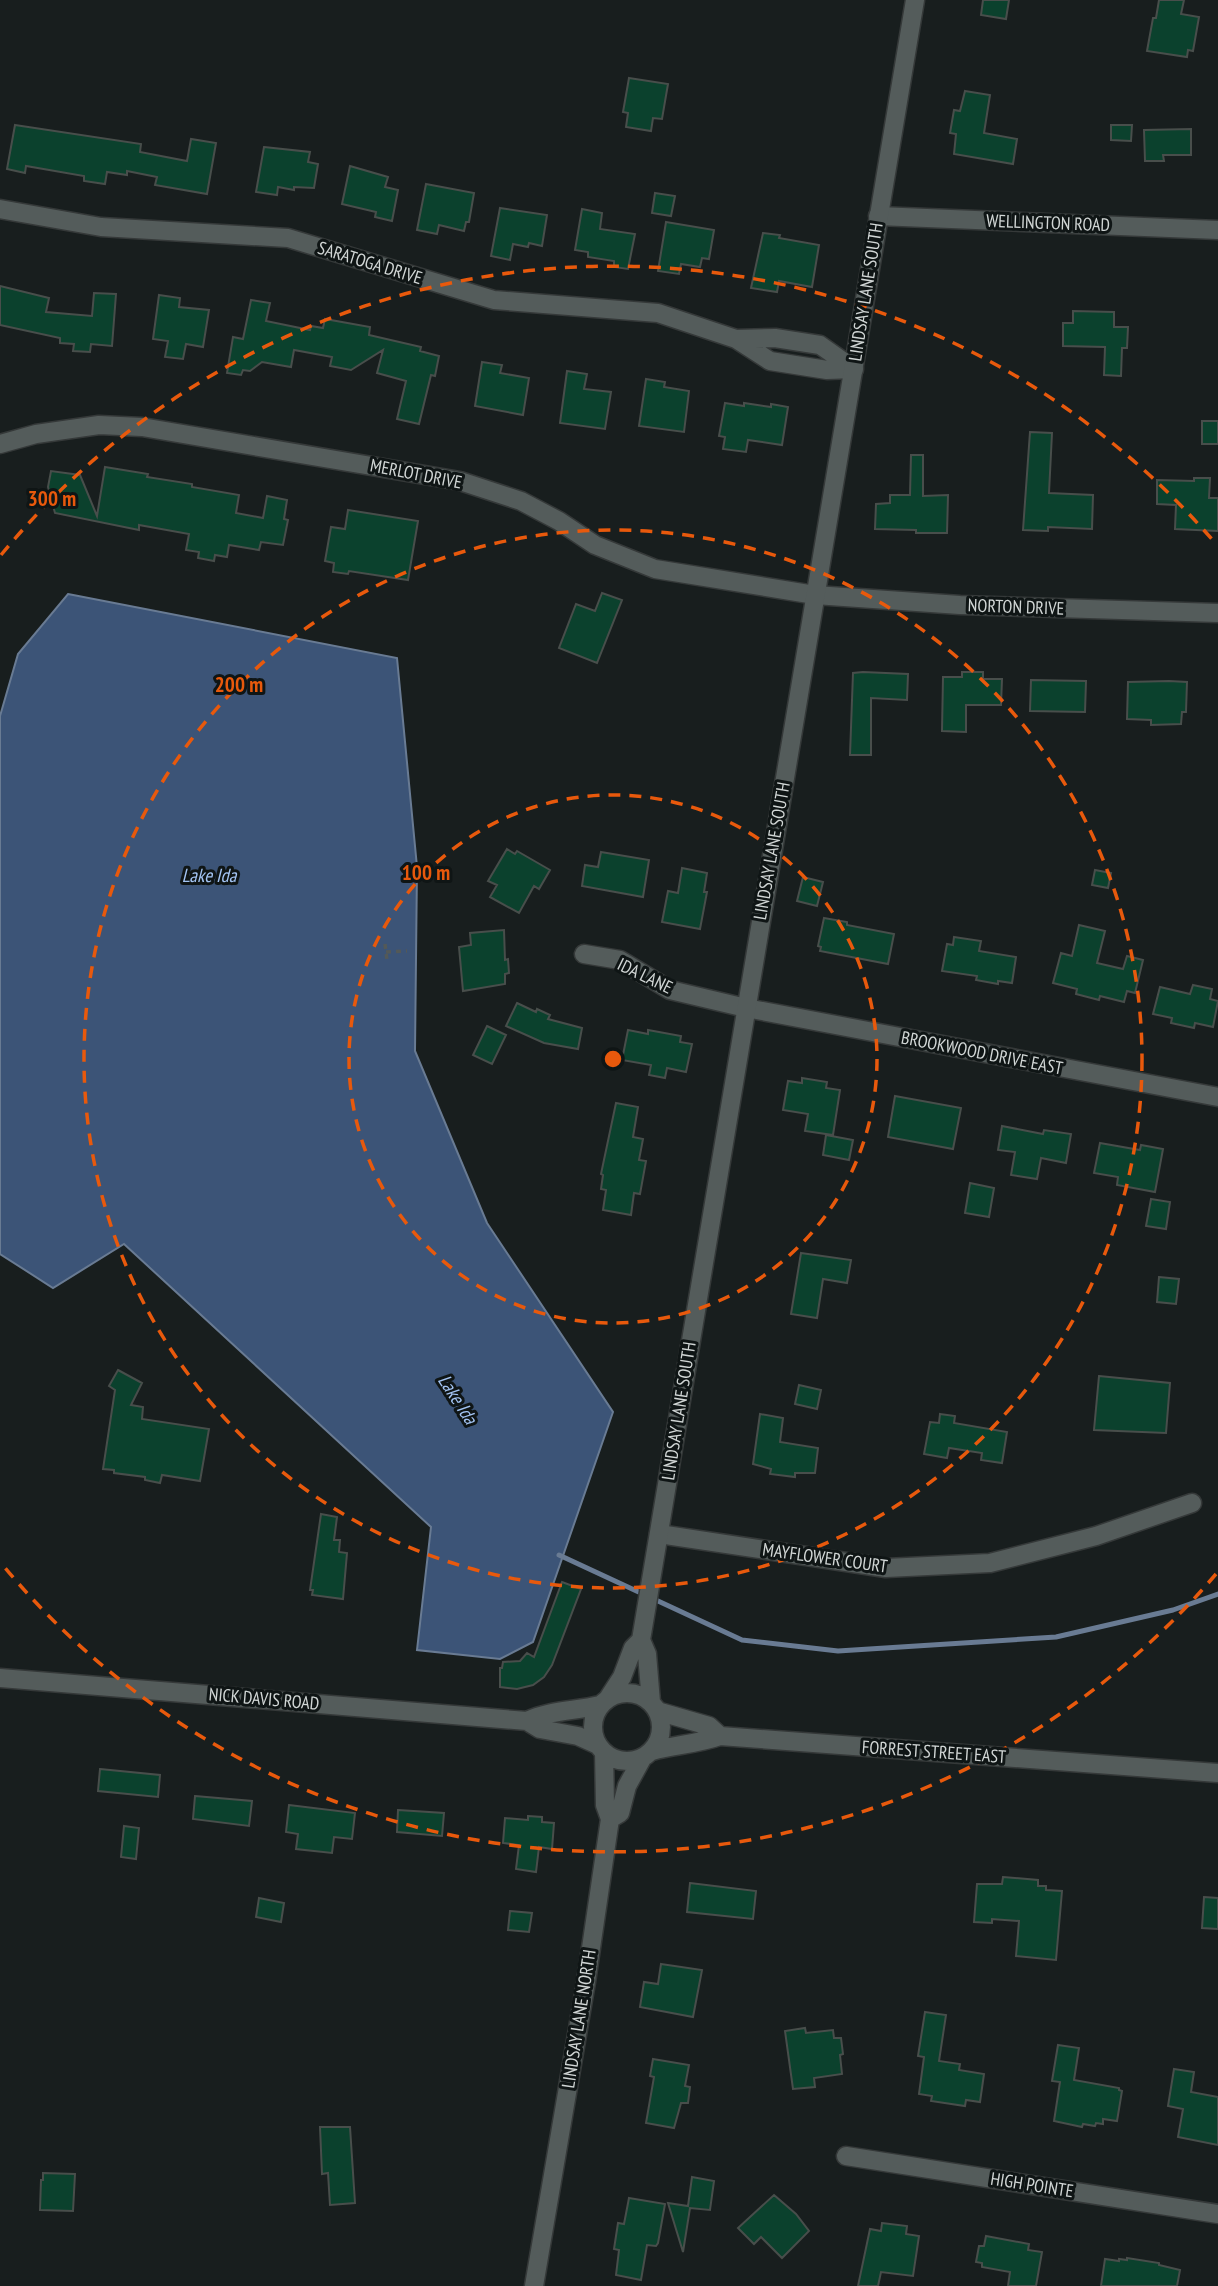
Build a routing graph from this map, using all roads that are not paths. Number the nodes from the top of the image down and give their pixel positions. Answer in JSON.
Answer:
{"nodes":[{"id":1,"x":915,"y":0,"type":"edge"},
{"id":2,"x":0,"y":209,"type":"edge"},
{"id":3,"x":878,"y":216,"type":"junction"},
{"id":4,"x":1218,"y":230,"type":"edge"},
{"id":5,"x":854,"y":369,"type":"junction"},
{"id":6,"x":0,"y":444,"type":"edge"},
{"id":7,"x":815,"y":595,"type":"junction"},
{"id":8,"x":1218,"y":613,"type":"edge"},
{"id":9,"x":584,"y":954,"type":"dead end"},
{"id":10,"x":746,"y":1008,"type":"junction"},
{"id":11,"x":1218,"y":1097,"type":"edge"},
{"id":12,"x":1192,"y":1503,"type":"dead end"},
{"id":13,"x":659,"y":1534,"type":"junction"},
{"id":14,"x":641,"y":1640,"type":"junction"},
{"id":15,"x":0,"y":1678,"type":"edge"},
{"id":16,"x":605,"y":1701,"type":"junction"},
{"id":17,"x":654,"y":1707,"type":"junction"},
{"id":18,"x":527,"y":1721,"type":"junction"},
{"id":19,"x":720,"y":1736,"type":"junction"},
{"id":20,"x":601,"y":1749,"type":"junction"},
{"id":21,"x":647,"y":1754,"type":"junction"},
{"id":22,"x":1218,"y":1773,"type":"edge"},
{"id":23,"x":610,"y":1819,"type":"junction"},
{"id":24,"x":846,"y":2156,"type":"dead end"},
{"id":25,"x":1218,"y":2214,"type":"edge"},
{"id":26,"x":534,"y":2286,"type":"edge"}],
"edges":[{"from":1,"to":3,"type":"street","name":"LINDSAY LANE SOUTH"},
{"from":2,"to":5,"type":"street","name":"SARATOGA DRIVE"},
{"from":3,"to":4,"type":"street","name":"WELLINGTON ROAD"},
{"from":3,"to":5,"type":"street","name":"LINDSAY LANE SOUTH"},
{"from":5,"to":7,"type":"street","name":"LINDSAY LANE SOUTH"},
{"from":6,"to":7,"type":"street","name":"MERLOT DRIVE"},
{"from":7,"to":8,"type":"street","name":"NORTON DRIVE"},
{"from":7,"to":10,"type":"street","name":"LINDSAY LANE SOUTH"},
{"from":9,"to":10,"type":"street","name":"IDA LANE"},
{"from":10,"to":11,"type":"street","name":"BROOKWOOD DRIVE EAST"},
{"from":10,"to":13,"type":"street","name":"LINDSAY LANE SOUTH"},
{"from":12,"to":13,"type":"street","name":"MAYFLOWER COURT"},
{"from":13,"to":14,"type":"street","name":"LINDSAY LANE SOUTH"},
{"from":14,"to":16,"type":"street"},
{"from":14,"to":17,"type":"street","name":"LINDSAY LANE SOUTH"},
{"from":15,"to":18,"type":"street","name":"NICK DAVIS ROAD"},
{"from":16,"to":17,"type":"street"},
{"from":16,"to":18,"type":"street","name":"NICK DAVIS ROAD"},
{"from":16,"to":20,"type":"street"},
{"from":17,"to":19,"type":"street"},
{"from":17,"to":21,"type":"street"},
{"from":18,"to":20,"type":"street","name":"NICK DAVIS ROAD"},
{"from":19,"to":21,"type":"street","name":"FORREST STREET EAST"},
{"from":19,"to":22,"type":"street","name":"FORREST STREET EAST"},
{"from":20,"to":21,"type":"street"},
{"from":20,"to":23,"type":"street","name":"LINDSAY LANE NORTH"},
{"from":21,"to":23,"type":"street"},
{"from":23,"to":26,"type":"street","name":"LINDSAY LANE NORTH"},
{"from":24,"to":25,"type":"street","name":"HIGH POINTE"}]}
